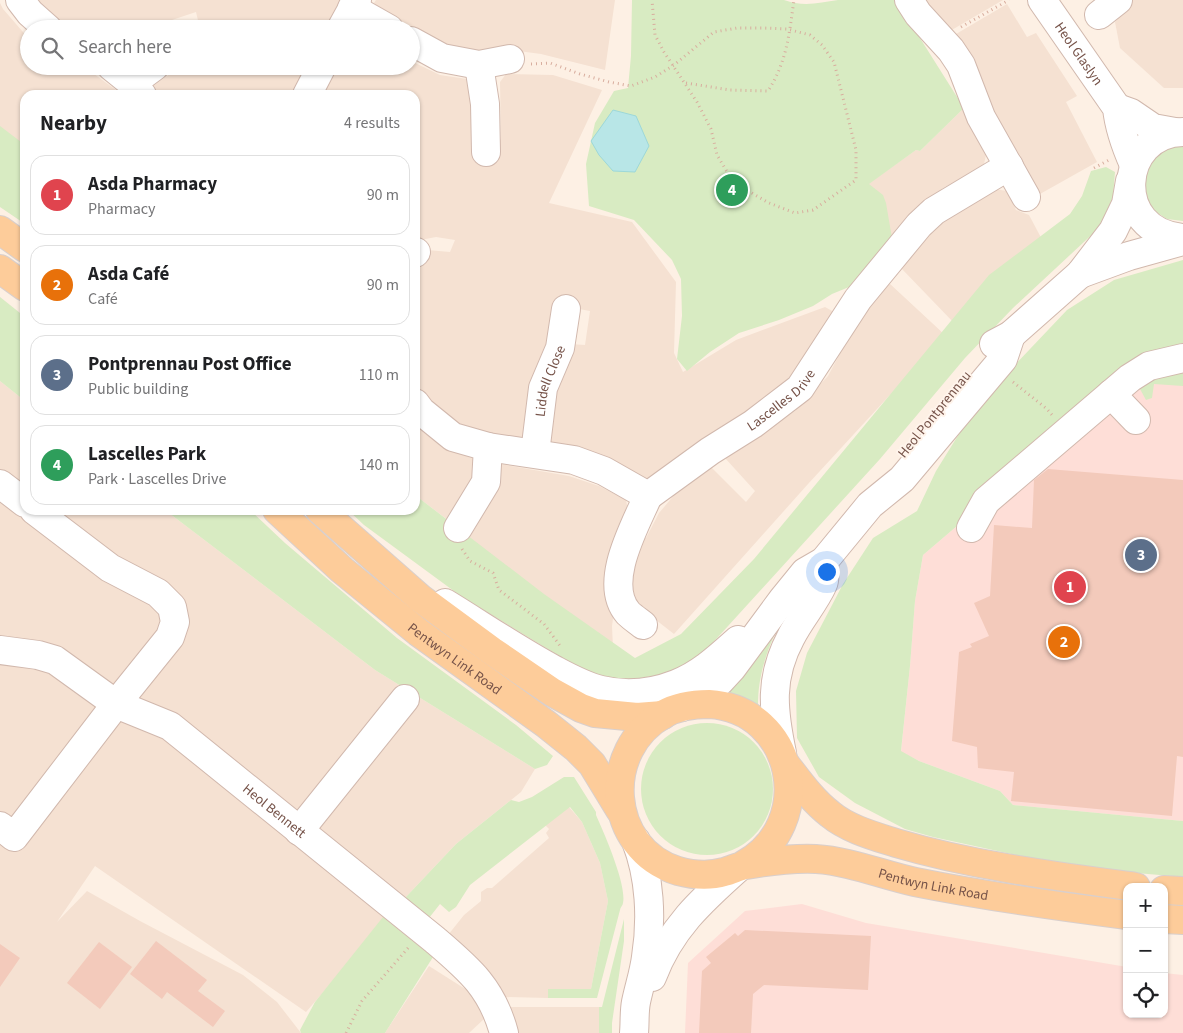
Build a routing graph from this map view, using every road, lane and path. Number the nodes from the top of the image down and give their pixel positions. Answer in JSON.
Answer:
{"nodes":[{"id":1,"x":20,"y":0,"type":"edge"},
{"id":2,"x":652,"y":0,"type":"edge"},
{"id":3,"x":794,"y":0,"type":"edge"},
{"id":4,"x":909,"y":0,"type":"edge"},
{"id":5,"x":1009,"y":0,"type":"edge"},
{"id":6,"x":1042,"y":0,"type":"edge"},
{"id":7,"x":350,"y":12,"type":"edge"},
{"id":8,"x":38,"y":20,"type":"edge"},
{"id":9,"x":369,"y":20,"type":"edge"},
{"id":10,"x":790,"y":30,"type":"junction"},
{"id":11,"x":941,"y":39,"type":"junction"},
{"id":12,"x":420,"y":46,"type":"edge"},
{"id":13,"x":510,"y":59,"type":"joint"},
{"id":14,"x":479,"y":65,"type":"junction"},
{"id":15,"x":674,"y":65,"type":"junction"},
{"id":16,"x":121,"y":75,"type":"edge"},
{"id":17,"x":147,"y":75,"type":"edge"},
{"id":18,"x":317,"y":75,"type":"edge"},
{"id":19,"x":686,"y":83,"type":"junction"},
{"id":20,"x":137,"y":89,"type":"edge"},
{"id":21,"x":310,"y":90,"type":"edge"},
{"id":22,"x":1117,"y":108,"type":"junction"},
{"id":23,"x":1179,"y":132,"type":"edge"},
{"id":24,"x":486,"y":152,"type":"dead end"},
{"id":25,"x":1009,"y":166,"type":"junction"},
{"id":26,"x":1132,"y":173,"type":"junction"},
{"id":27,"x":1026,"y":197,"type":"dead end"},
{"id":28,"x":0,"y":230,"type":"edge"},
{"id":29,"x":1183,"y":240,"type":"edge"},
{"id":30,"x":20,"y":244,"type":"edge"},
{"id":31,"x":0,"y":269,"type":"edge"},
{"id":32,"x":1080,"y":274,"type":"junction"},
{"id":33,"x":20,"y":283,"type":"edge"},
{"id":34,"x":566,"y":309,"type":"dead end"},
{"id":35,"x":1011,"y":335,"type":"junction"},
{"id":36,"x":1183,"y":358,"type":"edge"},
{"id":37,"x":994,"y":368,"type":"junction"},
{"id":38,"x":1111,"y":394,"type":"junction"},
{"id":39,"x":420,"y":410,"type":"edge"},
{"id":40,"x":1136,"y":420,"type":"dead end"},
{"id":41,"x":1067,"y":433,"type":"junction"},
{"id":42,"x":488,"y":447,"type":"junction"},
{"id":43,"x":535,"y":453,"type":"junction"},
{"id":44,"x":0,"y":484,"type":"edge"},
{"id":45,"x":648,"y":496,"type":"junction"},
{"id":46,"x":20,"y":499,"type":"edge"},
{"id":47,"x":870,"y":505,"type":"junction"},
{"id":48,"x":41,"y":515,"type":"edge"},
{"id":49,"x":283,"y":515,"type":"edge"},
{"id":50,"x":326,"y":515,"type":"edge"},
{"id":51,"x":458,"y":528,"type":"joint"},
{"id":52,"x":971,"y":528,"type":"dead end"},
{"id":53,"x":372,"y":557,"type":"junction"},
{"id":54,"x":824,"y":561,"type":"junction"},
{"id":55,"x":784,"y":599,"type":"junction"},
{"id":56,"x":643,"y":625,"type":"dead end"},
{"id":57,"x":0,"y":650,"type":"edge"},
{"id":58,"x":563,"y":650,"type":"dead end"},
{"id":59,"x":405,"y":699,"type":"dead end"},
{"id":60,"x":116,"y":704,"type":"junction"},
{"id":61,"x":672,"y":711,"type":"junction"},
{"id":62,"x":784,"y":760,"type":"junction"},
{"id":63,"x":623,"y":815,"type":"junction"},
{"id":64,"x":0,"y":826,"type":"edge"},
{"id":65,"x":299,"y":831,"type":"junction"},
{"id":66,"x":636,"y":840,"type":"junction"},
{"id":67,"x":741,"y":866,"type":"junction"},
{"id":68,"x":1123,"y":885,"type":"edge"},
{"id":69,"x":1168,"y":890,"type":"edge"},
{"id":70,"x":1183,"y":891,"type":"edge"},
{"id":71,"x":1123,"y":914,"type":"edge"},
{"id":72,"x":1168,"y":919,"type":"edge"},
{"id":73,"x":1183,"y":920,"type":"edge"},
{"id":74,"x":410,"y":946,"type":"dead end"},
{"id":75,"x":636,"y":1005,"type":"junction"},
{"id":76,"x":346,"y":1033,"type":"edge"},
{"id":77,"x":504,"y":1033,"type":"edge"},
{"id":78,"x":634,"y":1033,"type":"edge"}],
"edges":[{"from":1,"to":8,"type":"street"},
{"from":2,"to":15,"type":"path"},
{"from":3,"to":10,"type":"path"},
{"from":4,"to":11,"type":"street"},
{"from":5,"to":11,"type":"path"},
{"from":6,"to":22,"type":"street","name":"Heol Glaslyn"},
{"from":7,"to":9,"type":"street"},
{"from":10,"to":15,"type":"path"},
{"from":10,"to":19,"type":"path"},
{"from":10,"to":19,"type":"path"},
{"from":11,"to":25,"type":"street"},
{"from":12,"to":14,"type":"street"},
{"from":13,"to":14,"type":"street"},
{"from":13,"to":15,"type":"path"},
{"from":14,"to":24,"type":"street"},
{"from":15,"to":19,"type":"path"},
{"from":16,"to":20,"type":"street"},
{"from":17,"to":20,"type":"street"},
{"from":18,"to":21,"type":"street"},
{"from":22,"to":23,"type":"street","name":"Heol Glaslyn"},
{"from":22,"to":26,"type":"street","name":"Heol Glaslyn"},
{"from":23,"to":26,"type":"street"},
{"from":25,"to":27,"type":"street"},
{"from":25,"to":45,"type":"street","name":"Lascelles Drive"},
{"from":26,"to":29,"type":"street","name":"Heol Glaslyn"},
{"from":26,"to":32,"type":"street","name":"Heol Pontprennau"},
{"from":28,"to":30,"type":"main road"},
{"from":29,"to":32,"type":"street","name":"Heol Pontprennau"},
{"from":31,"to":33,"type":"main road"},
{"from":32,"to":35,"type":"street","name":"Heol Pontprennau"},
{"from":34,"to":43,"type":"street","name":"Liddell Close"},
{"from":35,"to":37,"type":"street","name":"Heol Pontprennau"},
{"from":35,"to":47,"type":"street","name":"Heol Pontprennau"},
{"from":36,"to":38,"type":"street"},
{"from":37,"to":41,"type":"path"},
{"from":37,"to":47,"type":"street","name":"Heol Pontprennau"},
{"from":38,"to":40,"type":"street"},
{"from":38,"to":41,"type":"street"},
{"from":39,"to":42,"type":"street"},
{"from":41,"to":52,"type":"street"},
{"from":42,"to":43,"type":"street"},
{"from":42,"to":51,"type":"street"},
{"from":43,"to":45,"type":"street"},
{"from":44,"to":46,"type":"street"},
{"from":45,"to":56,"type":"street"},
{"from":47,"to":54,"type":"street","name":"Heol Pontprennau"},
{"from":48,"to":60,"type":"street"},
{"from":49,"to":63,"type":"main road","name":"Pentwyn Link Road"},
{"from":50,"to":53,"type":"main road","name":"Pentwyn Link Road"},
{"from":51,"to":58,"type":"path"},
{"from":53,"to":55,"type":"street"},
{"from":53,"to":61,"type":"main road","name":"Pentwyn Link Road"},
{"from":54,"to":55,"type":"street","name":"Heol Pontprennau"},
{"from":54,"to":62,"type":"street"},
{"from":55,"to":61,"type":"street","name":"Heol Pontprennau"},
{"from":57,"to":60,"type":"street","name":"Heol Bennett"},
{"from":59,"to":65,"type":"street"},
{"from":60,"to":64,"type":"street"},
{"from":60,"to":65,"type":"street","name":"Heol Bennett"},
{"from":61,"to":62,"type":"main road","name":"Pentwyn Link Road"},
{"from":61,"to":63,"type":"main road","name":"Pentwyn Link Road"},
{"from":62,"to":67,"type":"main road","name":"Pentwyn Link Road"},
{"from":62,"to":68,"type":"main road","name":"Pentwyn Link Road"},
{"from":63,"to":66,"type":"main road","name":"Pentwyn Link Road"},
{"from":65,"to":77,"type":"street","name":"Heol Bennett"},
{"from":66,"to":67,"type":"main road","name":"Pentwyn Link Road"},
{"from":66,"to":75,"type":"street"},
{"from":67,"to":71,"type":"main road","name":"Pentwyn Link Road"},
{"from":67,"to":75,"type":"street"},
{"from":69,"to":70,"type":"main road"},
{"from":72,"to":73,"type":"main road"},
{"from":74,"to":76,"type":"path"},
{"from":75,"to":78,"type":"street"}]}
